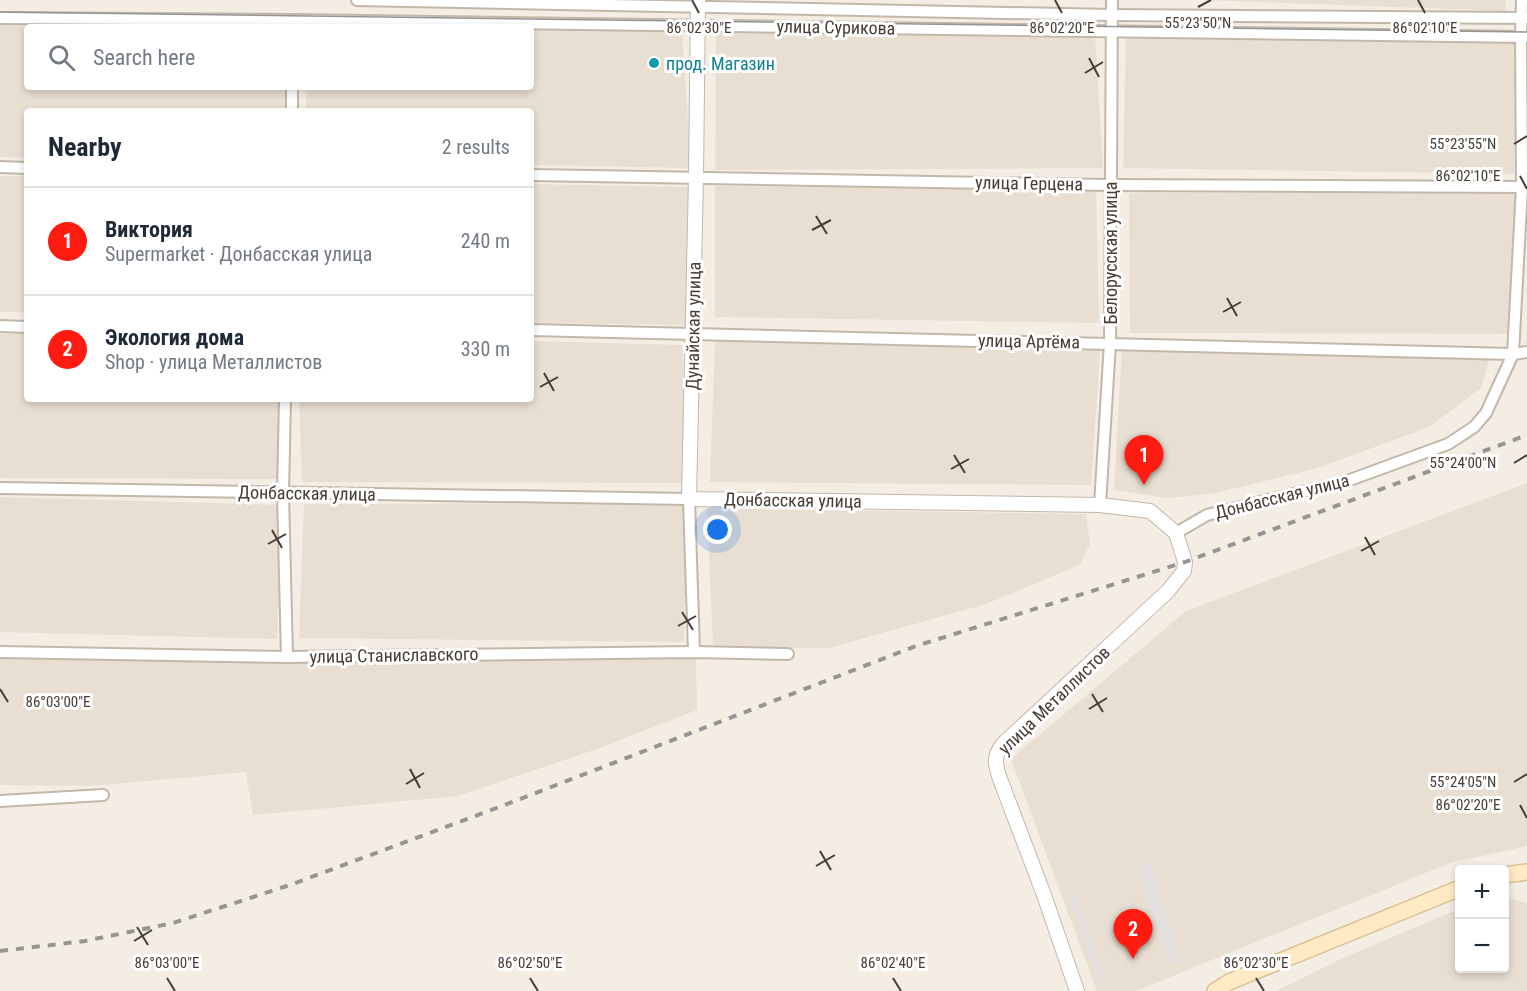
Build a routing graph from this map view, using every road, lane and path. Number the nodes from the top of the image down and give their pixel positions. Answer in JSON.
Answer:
{"nodes":[{"id":1,"x":357,"y":0,"type":"edge"},
{"id":2,"x":1112,"y":0,"type":"edge"},
{"id":3,"x":1522,"y":0,"type":"edge"},
{"id":4,"x":698,"y":3,"type":"edge"},
{"id":5,"x":1112,"y":15,"type":"junction"},
{"id":6,"x":0,"y":18,"type":"edge"},
{"id":7,"x":1524,"y":18,"type":"edge"},
{"id":8,"x":293,"y":23,"type":"edge"},
{"id":9,"x":495,"y":24,"type":"edge"},
{"id":10,"x":534,"y":24,"type":"edge"},
{"id":11,"x":697,"y":25,"type":"junction"},
{"id":12,"x":1111,"y":32,"type":"junction"},
{"id":13,"x":1524,"y":37,"type":"edge"},
{"id":14,"x":292,"y":90,"type":"edge"},
{"id":15,"x":292,"y":108,"type":"edge"},
{"id":16,"x":0,"y":167,"type":"edge"},
{"id":17,"x":24,"y":168,"type":"edge"},
{"id":18,"x":534,"y":175,"type":"edge"},
{"id":19,"x":696,"y":177,"type":"junction"},
{"id":20,"x":1110,"y":184,"type":"junction"},
{"id":21,"x":1525,"y":187,"type":"edge"},
{"id":22,"x":0,"y":326,"type":"edge"},
{"id":23,"x":24,"y":327,"type":"edge"},
{"id":24,"x":534,"y":330,"type":"edge"},
{"id":25,"x":693,"y":333,"type":"junction"},
{"id":26,"x":1110,"y":343,"type":"junction"},
{"id":27,"x":1527,"y":352,"type":"edge"},
{"id":28,"x":1513,"y":354,"type":"junction"},
{"id":29,"x":285,"y":402,"type":"edge"},
{"id":30,"x":0,"y":488,"type":"edge"},
{"id":31,"x":283,"y":493,"type":"junction"},
{"id":32,"x":689,"y":499,"type":"junction"},
{"id":33,"x":1100,"y":505,"type":"junction"},
{"id":34,"x":1176,"y":533,"type":"junction"},
{"id":35,"x":0,"y":652,"type":"edge"},
{"id":36,"x":694,"y":652,"type":"junction"},
{"id":37,"x":788,"y":654,"type":"dead end"},
{"id":38,"x":287,"y":657,"type":"junction"},
{"id":39,"x":103,"y":795,"type":"dead end"},
{"id":40,"x":0,"y":801,"type":"edge"},
{"id":41,"x":1527,"y":872,"type":"edge"},
{"id":42,"x":1509,"y":874,"type":"edge"},
{"id":43,"x":1455,"y":890,"type":"edge"},
{"id":44,"x":1077,"y":991,"type":"edge"},
{"id":45,"x":1215,"y":991,"type":"edge"}],
"edges":[{"from":1,"to":4,"type":"street","name":"улица Сурикова"},
{"from":2,"to":5,"type":"street","name":"Белорусская улица"},
{"from":3,"to":7,"type":"street"},
{"from":4,"to":5,"type":"street","name":"улица Сурикова"},
{"from":4,"to":11,"type":"street","name":"Дунайская улица"},
{"from":5,"to":7,"type":"street","name":"улица Сурикова"},
{"from":5,"to":12,"type":"street","name":"Белорусская улица"},
{"from":6,"to":8,"type":"street","name":"улица Сурикова"},
{"from":7,"to":13,"type":"street"},
{"from":8,"to":9,"type":"street","name":"улица Сурикова"},
{"from":10,"to":11,"type":"street","name":"улица Сурикова"},
{"from":11,"to":12,"type":"street","name":"улица Сурикова"},
{"from":11,"to":19,"type":"street","name":"Дунайская улица"},
{"from":12,"to":13,"type":"street","name":"улица Сурикова"},
{"from":12,"to":20,"type":"street","name":"Белорусская улица"},
{"from":13,"to":21,"type":"street"},
{"from":14,"to":15,"type":"street"},
{"from":16,"to":17,"type":"street"},
{"from":18,"to":19,"type":"street","name":"улица Герцена"},
{"from":19,"to":20,"type":"street","name":"улица Герцена"},
{"from":19,"to":25,"type":"street","name":"Дунайская улица"},
{"from":20,"to":21,"type":"street","name":"улица Герцена"},
{"from":20,"to":26,"type":"street","name":"Белорусская улица"},
{"from":21,"to":28,"type":"street"},
{"from":22,"to":23,"type":"street"},
{"from":24,"to":25,"type":"street","name":"улица Артёма"},
{"from":25,"to":26,"type":"street","name":"улица Артёма"},
{"from":25,"to":32,"type":"street","name":"Дунайская улица"},
{"from":26,"to":28,"type":"street","name":"улица Артёма"},
{"from":26,"to":33,"type":"street","name":"Белорусская улица"},
{"from":27,"to":28,"type":"street","name":"улица Артёма"},
{"from":28,"to":34,"type":"street","name":"Донбасская улица"},
{"from":29,"to":31,"type":"street"},
{"from":30,"to":31,"type":"street","name":"Донбасская улица"},
{"from":31,"to":32,"type":"street","name":"Донбасская улица"},
{"from":31,"to":38,"type":"street"},
{"from":32,"to":33,"type":"street","name":"Донбасская улица"},
{"from":32,"to":36,"type":"street","name":"Дунайская улица"},
{"from":33,"to":34,"type":"street","name":"Донбасская улица"},
{"from":34,"to":44,"type":"street","name":"улица Металлистов"},
{"from":35,"to":38,"type":"street","name":"улица Станиславского"},
{"from":36,"to":37,"type":"street","name":"улица Станиславского"},
{"from":36,"to":38,"type":"street","name":"улица Станиславского"},
{"from":39,"to":40,"type":"street"},
{"from":41,"to":42,"type":"main road"},
{"from":43,"to":45,"type":"main road"}]}
